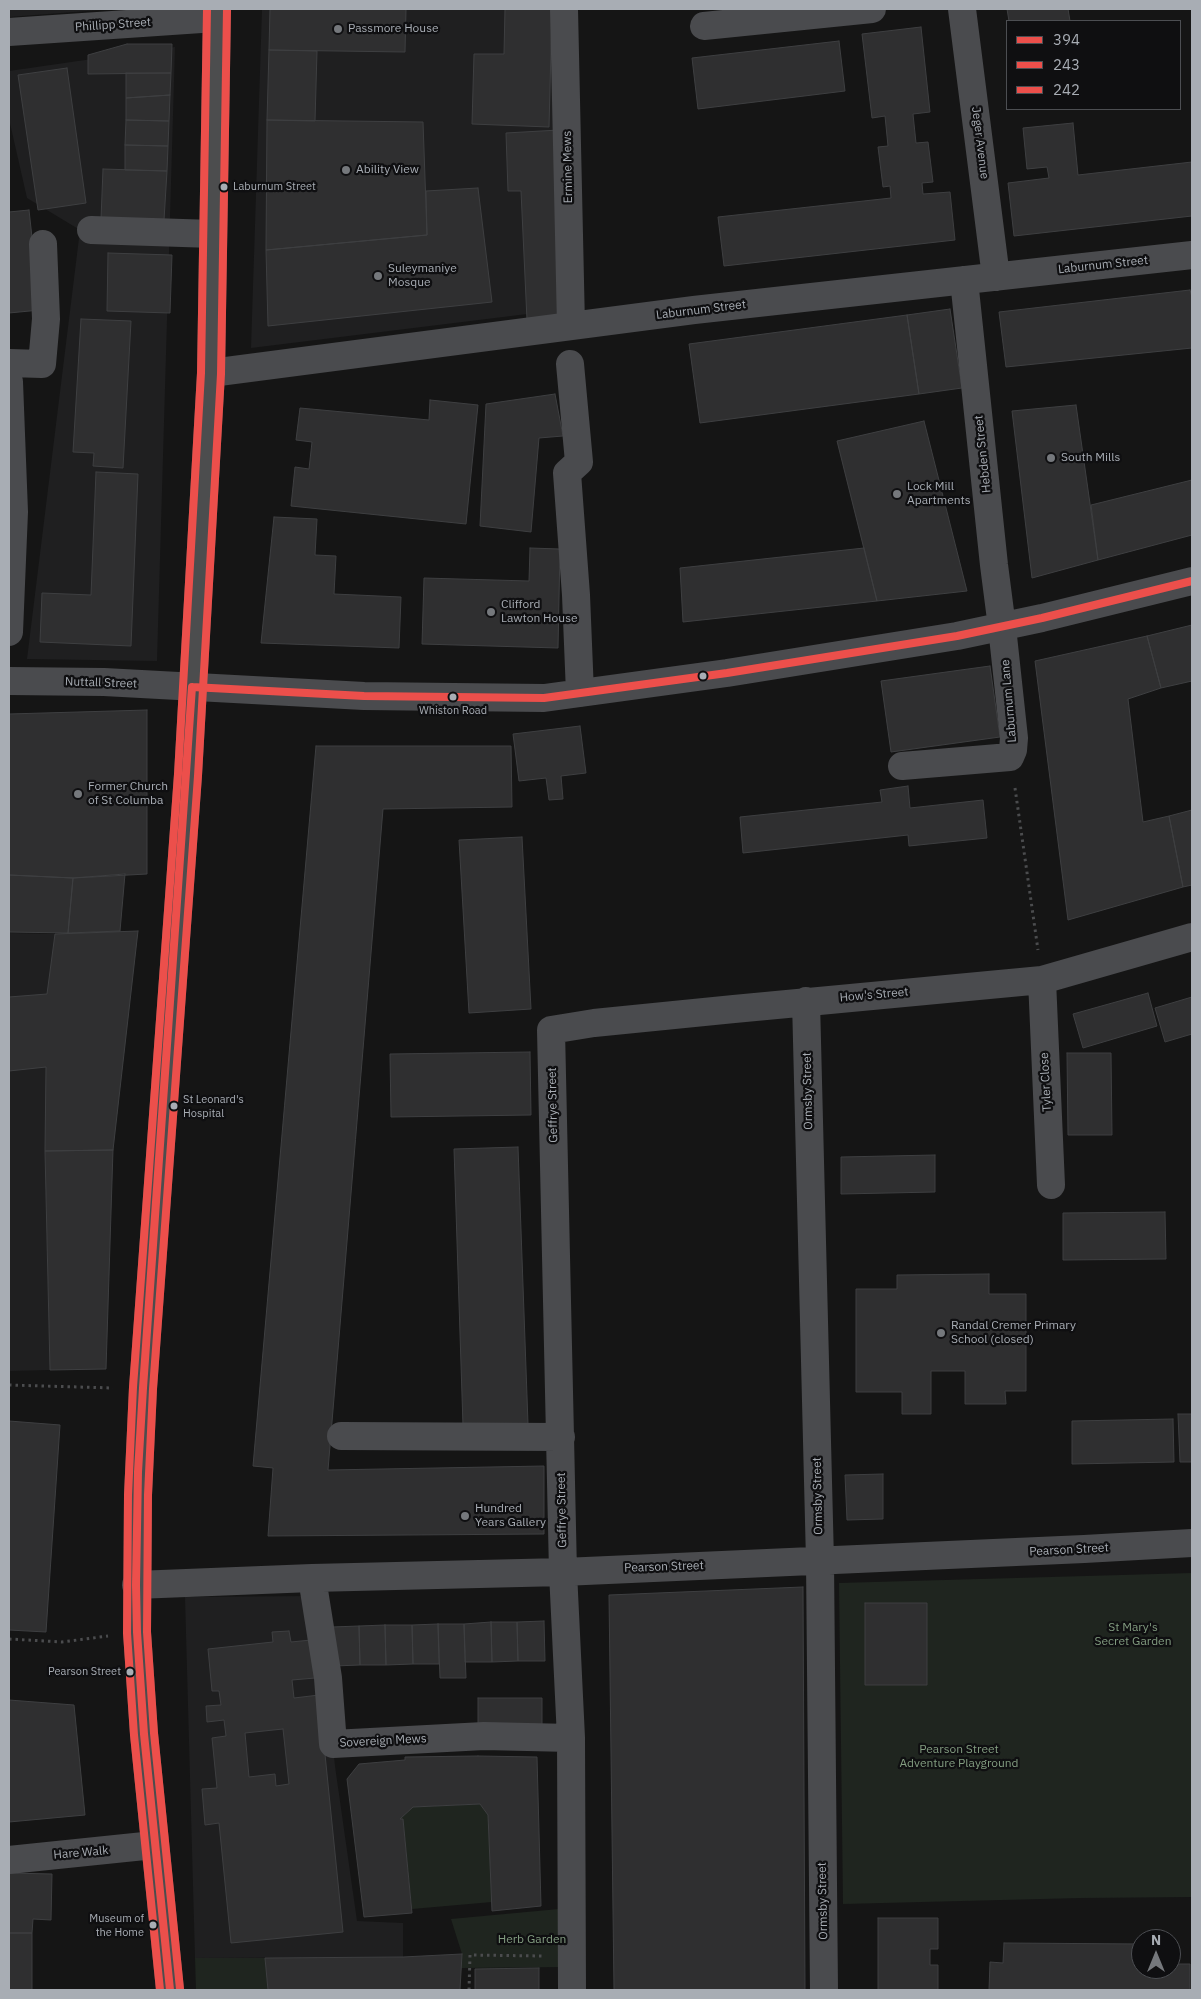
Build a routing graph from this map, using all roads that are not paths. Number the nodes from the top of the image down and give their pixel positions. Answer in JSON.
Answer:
{"nodes":[{"id":1,"x":564,"y":9,"type":"edge"},
{"id":2,"x":872,"y":9,"type":"edge"},
{"id":3,"x":962,"y":9,"type":"edge"},
{"id":4,"x":217,"y":14,"type":"edge"},
{"id":5,"x":704,"y":26,"type":"dead end"},
{"id":6,"x":9,"y":32,"type":"edge"},
{"id":7,"x":91,"y":230,"type":"dead end"},
{"id":8,"x":213,"y":234,"type":"junction"},
{"id":9,"x":44,"y":244,"type":"dead end"},
{"id":10,"x":1192,"y":255,"type":"edge"},
{"id":11,"x":996,"y":277,"type":"junction"},
{"id":12,"x":964,"y":280,"type":"junction"},
{"id":13,"x":571,"y":326,"type":"junction"},
{"id":14,"x":9,"y":363,"type":"edge"},
{"id":15,"x":570,"y":364,"type":"dead end"},
{"id":16,"x":210,"y":373,"type":"junction"},
{"id":17,"x":9,"y":382,"type":"edge"},
{"id":18,"x":1192,"y":581,"type":"edge"},
{"id":19,"x":1002,"y":627,"type":"junction"},
{"id":20,"x":9,"y":632,"type":"edge"},
{"id":21,"x":9,"y":681,"type":"edge"},
{"id":22,"x":192,"y":687,"type":"junction"},
{"id":23,"x":580,"y":694,"type":"junction"},
{"id":24,"x":902,"y":766,"type":"dead end"},
{"id":25,"x":1192,"y":937,"type":"edge"},
{"id":26,"x":1042,"y":980,"type":"junction"},
{"id":27,"x":806,"y":1001,"type":"junction"},
{"id":28,"x":551,"y":1030,"type":"joint"},
{"id":29,"x":1051,"y":1185,"type":"dead end"},
{"id":30,"x":342,"y":1436,"type":"dead end"},
{"id":31,"x":561,"y":1438,"type":"junction"},
{"id":32,"x":1192,"y":1543,"type":"edge"},
{"id":33,"x":820,"y":1561,"type":"junction"},
{"id":34,"x":564,"y":1572,"type":"junction"},
{"id":35,"x":312,"y":1578,"type":"junction"},
{"id":36,"x":136,"y":1585,"type":"junction"},
{"id":37,"x":571,"y":1738,"type":"junction"},
{"id":38,"x":154,"y":1845,"type":"junction"},
{"id":39,"x":9,"y":1860,"type":"edge"},
{"id":40,"x":170,"y":1990,"type":"edge"},
{"id":41,"x":572,"y":1990,"type":"edge"},
{"id":42,"x":824,"y":1990,"type":"edge"}],
"edges":[{"from":1,"to":13,"type":"street","name":"Ermine Mews"},
{"from":2,"to":5,"type":"street"},
{"from":3,"to":11,"type":"street","name":"Jeger Avenue"},
{"from":4,"to":6,"type":"street","name":"Phillipp Street"},
{"from":4,"to":8,"type":"highway"},
{"from":7,"to":8,"type":"street"},
{"from":8,"to":16,"type":"highway"},
{"from":9,"to":14,"type":"street"},
{"from":10,"to":11,"type":"street","name":"Laburnum Street"},
{"from":11,"to":12,"type":"street","name":"Laburnum Street"},
{"from":12,"to":13,"type":"street","name":"Laburnum Street"},
{"from":12,"to":19,"type":"street","name":"Hebden Street"},
{"from":13,"to":16,"type":"street","name":"Laburnum Street"},
{"from":15,"to":23,"type":"street"},
{"from":16,"to":22,"type":"highway"},
{"from":17,"to":20,"type":"street"},
{"from":18,"to":19,"type":"street"},
{"from":19,"to":23,"type":"street"},
{"from":19,"to":24,"type":"street","name":"Laburnum Lane"},
{"from":21,"to":22,"type":"street","name":"Nuttall Street"},
{"from":22,"to":23,"type":"street"},
{"from":22,"to":36,"type":"highway"},
{"from":25,"to":26,"type":"street","name":"How's Street"},
{"from":26,"to":27,"type":"street","name":"How's Street"},
{"from":26,"to":29,"type":"street","name":"Tyler Close"},
{"from":27,"to":28,"type":"street","name":"How's Street"},
{"from":27,"to":33,"type":"street","name":"Ormsby Street"},
{"from":28,"to":31,"type":"street","name":"Geffrye Street"},
{"from":30,"to":31,"type":"street"},
{"from":31,"to":34,"type":"street","name":"Geffrye Street"},
{"from":32,"to":33,"type":"street","name":"Pearson Street"},
{"from":33,"to":34,"type":"street","name":"Pearson Street"},
{"from":33,"to":42,"type":"street","name":"Ormsby Street"},
{"from":34,"to":35,"type":"street","name":"Pearson Street"},
{"from":34,"to":37,"type":"street","name":"Geffrye Street"},
{"from":35,"to":36,"type":"street","name":"Pearson Street"},
{"from":35,"to":37,"type":"street","name":"Sovereign Mews"},
{"from":36,"to":38,"type":"highway"},
{"from":37,"to":41,"type":"street","name":"Geffrye Street"},
{"from":38,"to":39,"type":"street","name":"Hare Walk"},
{"from":38,"to":40,"type":"highway"}]}
